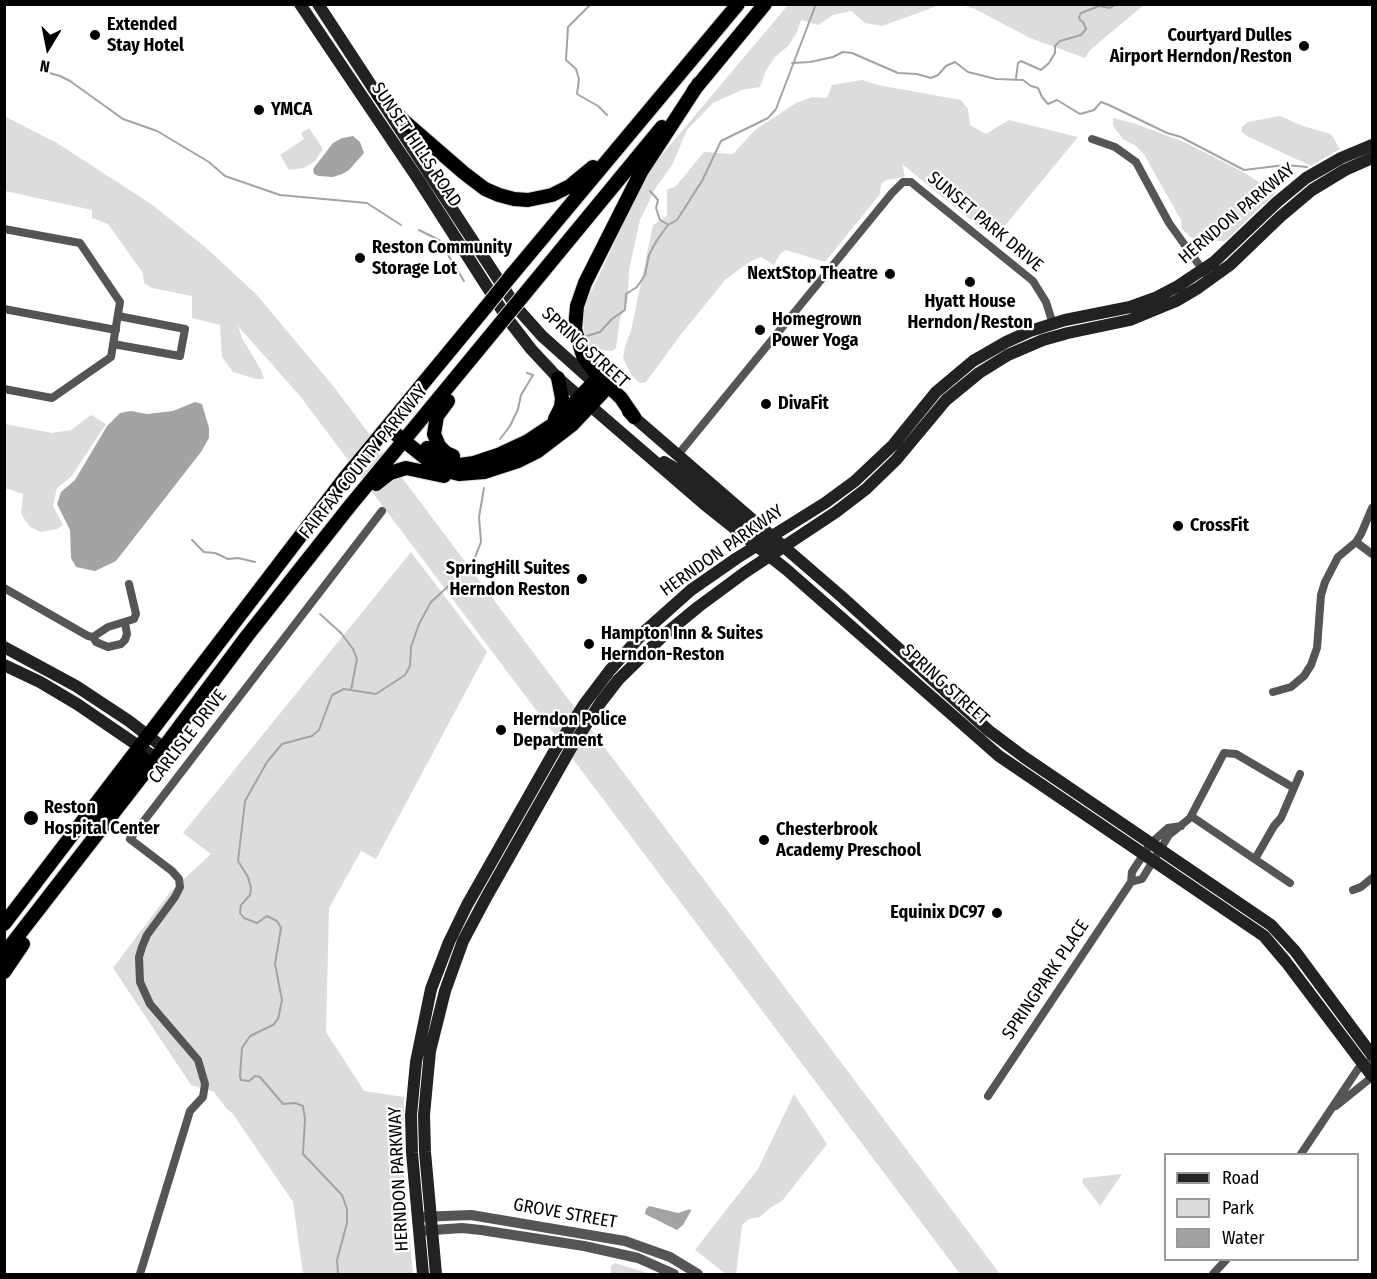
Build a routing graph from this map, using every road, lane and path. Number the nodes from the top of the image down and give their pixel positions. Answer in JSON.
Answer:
{"nodes":[{"id":1,"x":300,"y":4,"type":"edge"},
{"id":2,"x":318,"y":4,"type":"edge"},
{"id":3,"x":738,"y":4,"type":"edge"},
{"id":4,"x":765,"y":4,"type":"edge"},
{"id":5,"x":699,"y":83,"type":"junction"},
{"id":6,"x":379,"y":95,"type":"junction"},
{"id":7,"x":630,"y":134,"type":"junction"},
{"id":8,"x":1092,"y":139,"type":"dead end"},
{"id":9,"x":1372,"y":145,"type":"edge"},
{"id":10,"x":1372,"y":158,"type":"edge"},
{"id":11,"x":4,"y":229,"type":"edge"},
{"id":12,"x":1206,"y":275,"type":"junction"},
{"id":13,"x":515,"y":296,"type":"junction"},
{"id":14,"x":493,"y":307,"type":"junction"},
{"id":15,"x":4,"y":309,"type":"edge"},
{"id":16,"x":118,"y":316,"type":"junction"},
{"id":17,"x":1053,"y":324,"type":"junction"},
{"id":18,"x":116,"y":330,"type":"junction"},
{"id":19,"x":113,"y":344,"type":"junction"},
{"id":20,"x":473,"y":357,"type":"junction"},
{"id":21,"x":558,"y":378,"type":"junction"},
{"id":22,"x":599,"y":387,"type":"junction"},
{"id":23,"x":4,"y":389,"type":"edge"},
{"id":24,"x":586,"y":402,"type":"junction"},
{"id":25,"x":634,"y":417,"type":"junction"},
{"id":26,"x":390,"y":424,"type":"junction"},
{"id":27,"x":546,"y":430,"type":"junction"},
{"id":28,"x":407,"y":438,"type":"junction"},
{"id":29,"x":677,"y":456,"type":"junction"},
{"id":30,"x":491,"y":457,"type":"junction"},
{"id":31,"x":454,"y":474,"type":"junction"},
{"id":32,"x":350,"y":507,"type":"junction"},
{"id":33,"x":1372,"y":508,"type":"edge"},
{"id":34,"x":382,"y":511,"type":"dead end"},
{"id":35,"x":764,"y":541,"type":"junction"},
{"id":36,"x":1356,"y":542,"type":"junction"},
{"id":37,"x":776,"y":551,"type":"junction"},
{"id":38,"x":1372,"y":554,"type":"edge"},
{"id":39,"x":129,"y":584,"type":"dead end"},
{"id":40,"x":4,"y":588,"type":"edge"},
{"id":41,"x":125,"y":622,"type":"junction"},
{"id":42,"x":93,"y":637,"type":"junction"},
{"id":43,"x":4,"y":646,"type":"edge"},
{"id":44,"x":4,"y":665,"type":"edge"},
{"id":45,"x":1274,"y":692,"type":"dead end"},
{"id":46,"x":151,"y":748,"type":"junction"},
{"id":47,"x":1300,"y":774,"type":"dead end"},
{"id":48,"x":1294,"y":788,"type":"junction"},
{"id":49,"x":1191,"y":816,"type":"junction"},
{"id":50,"x":74,"y":834,"type":"junction"},
{"id":51,"x":1156,"y":846,"type":"junction"},
{"id":52,"x":88,"y":847,"type":"junction"},
{"id":53,"x":1148,"y":857,"type":"junction"},
{"id":54,"x":1255,"y":859,"type":"junction"},
{"id":55,"x":1372,"y":878,"type":"edge"},
{"id":56,"x":1290,"y":883,"type":"dead end"},
{"id":57,"x":1353,"y":890,"type":"dead end"},
{"id":58,"x":46,"y":900,"type":"junction"},
{"id":59,"x":4,"y":910,"type":"edge"},
{"id":60,"x":4,"y":924,"type":"edge"},
{"id":61,"x":4,"y":954,"type":"edge"},
{"id":62,"x":4,"y":972,"type":"edge"},
{"id":63,"x":1369,"y":1060,"type":"edge"},
{"id":64,"x":1372,"y":1076,"type":"edge"},
{"id":65,"x":988,"y":1096,"type":"dead end"},
{"id":66,"x":1334,"y":1108,"type":"junction"},
{"id":67,"x":1302,"y":1153,"type":"edge"},
{"id":68,"x":424,"y":1217,"type":"junction"},
{"id":69,"x":426,"y":1231,"type":"junction"},
{"id":70,"x":1225,"y":1261,"type":"edge"},
{"id":71,"x":140,"y":1275,"type":"edge"},
{"id":72,"x":423,"y":1275,"type":"edge"},
{"id":73,"x":436,"y":1275,"type":"edge"},
{"id":74,"x":674,"y":1275,"type":"edge"},
{"id":75,"x":698,"y":1275,"type":"edge"},
{"id":76,"x":1213,"y":1275,"type":"edge"}],
"edges":[{"from":1,"to":14,"type":"main road","name":"SUNSET HILLS ROAD"},
{"from":2,"to":6,"type":"main road","name":"SUNSET HILLS ROAD"},
{"from":3,"to":7,"type":"highway","name":"FAIRFAX COUNTY PARKWAY"},
{"from":4,"to":5,"type":"highway","name":"FAIRFAX COUNTY PARKWAY"},
{"from":5,"to":13,"type":"highway","name":"FAIRFAX COUNTY PARKWAY"},
{"from":5,"to":25,"type":"highway"},
{"from":6,"to":7,"type":"highway"},
{"from":6,"to":13,"type":"main road","name":"SUNSET HILLS ROAD"},
{"from":7,"to":14,"type":"highway","name":"FAIRFAX COUNTY PARKWAY","bridge":true},
{"from":8,"to":12,"type":"street"},
{"from":9,"to":12,"type":"main road","name":"HERNDON PARKWAY"},
{"from":10,"to":12,"type":"main road","name":"HERNDON PARKWAY"},
{"from":11,"to":16,"type":"street"},
{"from":12,"to":17,"type":"main road","name":"HERNDON PARKWAY"},
{"from":12,"to":37,"type":"main road","name":"HERNDON PARKWAY"},
{"from":13,"to":20,"type":"highway","name":"FAIRFAX COUNTY PARKWAY","bridge":true},
{"from":13,"to":22,"type":"main road","name":"SPRING STREET"},
{"from":14,"to":21,"type":"main road","name":"SPRING STREET"},
{"from":14,"to":26,"type":"highway","name":"FAIRFAX COUNTY PARKWAY"},
{"from":15,"to":18,"type":"street"},
{"from":16,"to":18,"type":"street"},
{"from":16,"to":19,"type":"street"},
{"from":17,"to":29,"type":"street","name":"SUNSET PARK DRIVE"},
{"from":17,"to":35,"type":"main road","name":"HERNDON PARKWAY"},
{"from":18,"to":19,"type":"street"},
{"from":19,"to":23,"type":"street"},
{"from":20,"to":28,"type":"highway","name":"FAIRFAX COUNTY PARKWAY"},
{"from":20,"to":30,"type":"highway"},
{"from":21,"to":24,"type":"main road","name":"SPRING STREET"},
{"from":21,"to":27,"type":"highway"},
{"from":22,"to":24,"type":"highway"},
{"from":22,"to":25,"type":"main road","name":"SPRING STREET"},
{"from":24,"to":27,"type":"highway"},
{"from":24,"to":31,"type":"highway"},
{"from":24,"to":35,"type":"main road","name":"SPRING STREET"},
{"from":25,"to":29,"type":"main road","name":"SPRING STREET"},
{"from":26,"to":28,"type":"highway"},
{"from":26,"to":46,"type":"highway","name":"FAIRFAX COUNTY PARKWAY"},
{"from":27,"to":30,"type":"highway"},
{"from":28,"to":30,"type":"highway"},
{"from":28,"to":31,"type":"highway"},
{"from":28,"to":32,"type":"highway","name":"FAIRFAX COUNTY PARKWAY"},
{"from":29,"to":35,"type":"main road","name":"SPRING STREET"},
{"from":31,"to":32,"type":"highway"},
{"from":32,"to":46,"type":"highway","name":"FAIRFAX COUNTY PARKWAY"},
{"from":33,"to":36,"type":"street"},
{"from":34,"to":71,"type":"street","name":"CARLISLE DRIVE"},
{"from":35,"to":37,"type":"main road","name":"SPRING STREET"},
{"from":35,"to":37,"type":"main road","name":"SPRING STREET"},
{"from":35,"to":68,"type":"main road","name":"HERNDON PARKWAY"},
{"from":36,"to":38,"type":"street"},
{"from":36,"to":45,"type":"street"},
{"from":37,"to":51,"type":"main road","name":"SPRING STREET"},
{"from":37,"to":53,"type":"main road","name":"SPRING STREET"},
{"from":37,"to":68,"type":"main road","name":"HERNDON PARKWAY"},
{"from":39,"to":41,"type":"street"},
{"from":40,"to":42,"type":"street"},
{"from":41,"to":42,"type":"street"},
{"from":41,"to":42,"type":"street"},
{"from":43,"to":46,"type":"main road"},
{"from":44,"to":46,"type":"main road"},
{"from":46,"to":50,"type":"highway","name":"FAIRFAX COUNTY PARKWAY"},
{"from":46,"to":52,"type":"highway","name":"FAIRFAX COUNTY PARKWAY"},
{"from":46,"to":58,"type":"highway"},
{"from":47,"to":48,"type":"street"},
{"from":48,"to":49,"type":"street","name":"SPRINGPARK PLACE"},
{"from":48,"to":54,"type":"street"},
{"from":49,"to":51,"type":"street","name":"SPRINGPARK PLACE"},
{"from":49,"to":54,"type":"street"},
{"from":50,"to":59,"type":"highway"},
{"from":50,"to":60,"type":"highway","name":"FAIRFAX COUNTY PARKWAY"},
{"from":51,"to":53,"type":"street","name":"SPRINGPARK PLACE"},
{"from":51,"to":63,"type":"main road","name":"SPRING STREET"},
{"from":52,"to":58,"type":"highway","name":"FAIRFAX COUNTY PARKWAY"},
{"from":52,"to":62,"type":"highway"},
{"from":53,"to":63,"type":"main road","name":"SPRING STREET"},
{"from":53,"to":65,"type":"street","name":"SPRINGPARK PLACE"},
{"from":54,"to":56,"type":"street"},
{"from":55,"to":57,"type":"street"},
{"from":58,"to":61,"type":"highway","name":"FAIRFAX COUNTY PARKWAY"},
{"from":63,"to":64,"type":"main road","name":"SPRING STREET"},
{"from":63,"to":66,"type":"street"},
{"from":64,"to":66,"type":"street"},
{"from":66,"to":67,"type":"street"},
{"from":68,"to":69,"type":"main road","name":"HERNDON PARKWAY"},
{"from":68,"to":75,"type":"street","name":"GROVE STREET"},
{"from":69,"to":72,"type":"main road","name":"HERNDON PARKWAY"},
{"from":69,"to":73,"type":"main road","name":"HERNDON PARKWAY"},
{"from":69,"to":74,"type":"street","name":"GROVE STREET"},
{"from":70,"to":76,"type":"street"}]}
